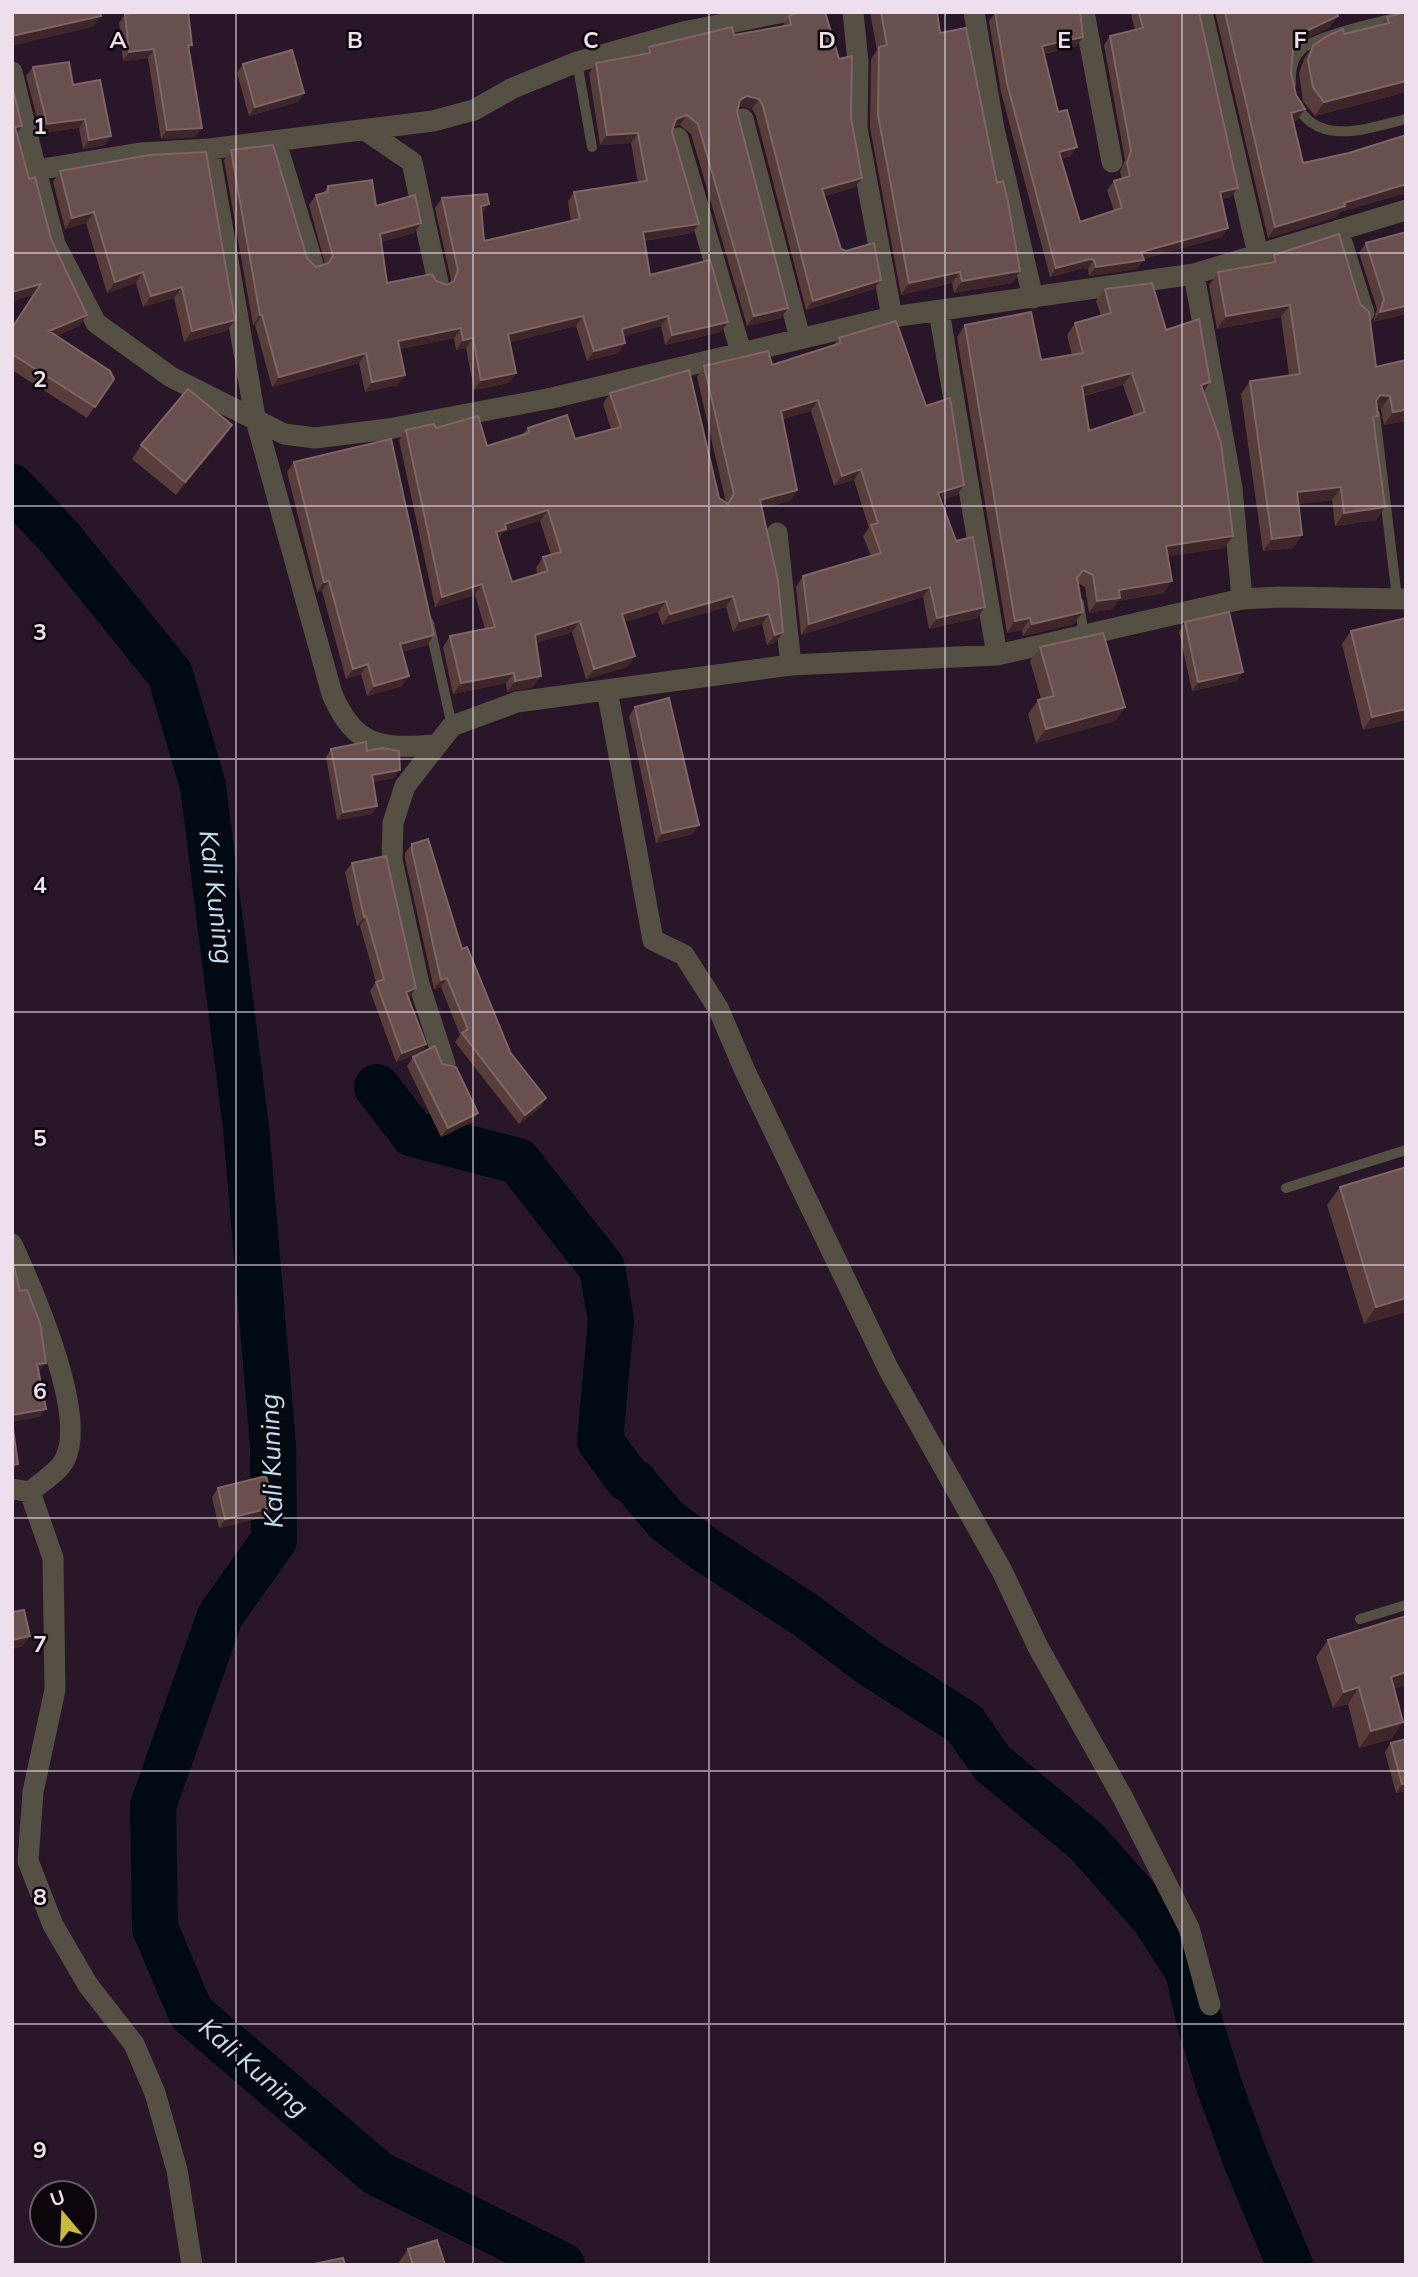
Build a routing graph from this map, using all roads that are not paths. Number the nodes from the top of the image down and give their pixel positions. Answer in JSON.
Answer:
{"nodes":[{"id":1,"x":784,"y":12,"type":"edge"},
{"id":2,"x":853,"y":12,"type":"edge"},
{"id":3,"x":974,"y":12,"type":"edge"},
{"id":4,"x":1084,"y":12,"type":"edge"},
{"id":5,"x":1202,"y":12,"type":"edge"},
{"id":6,"x":1406,"y":15,"type":"edge"},
{"id":7,"x":680,"y":22,"type":"edge"},
{"id":8,"x":577,"y":62,"type":"junction"},
{"id":9,"x":12,"y":72,"type":"edge"},
{"id":10,"x":743,"y":119,"type":"dead end"},
{"id":11,"x":1406,"y":119,"type":"edge"},
{"id":12,"x":365,"y":130,"type":"junction"},
{"id":13,"x":678,"y":138,"type":"dead end"},
{"id":14,"x":276,"y":142,"type":"junction"},
{"id":15,"x":592,"y":147,"type":"dead end"},
{"id":16,"x":209,"y":149,"type":"junction"},
{"id":17,"x":1112,"y":162,"type":"dead end"},
{"id":18,"x":36,"y":170,"type":"junction"},
{"id":19,"x":1406,"y":210,"type":"edge"},
{"id":20,"x":1338,"y":230,"type":"junction"},
{"id":21,"x":1258,"y":254,"type":"junction"},
{"id":22,"x":313,"y":264,"type":"edge"},
{"id":23,"x":1194,"y":274,"type":"junction"},
{"id":24,"x":438,"y":282,"type":"edge"},
{"id":25,"x":1033,"y":298,"type":"junction"},
{"id":26,"x":939,"y":311,"type":"junction"},
{"id":27,"x":1364,"y":313,"type":"edge"},
{"id":28,"x":892,"y":317,"type":"junction"},
{"id":29,"x":800,"y":338,"type":"junction"},
{"id":30,"x":741,"y":352,"type":"junction"},
{"id":31,"x":1375,"y":414,"type":"edge"},
{"id":32,"x":255,"y":417,"type":"junction"},
{"id":33,"x":777,"y":533,"type":"dead end"},
{"id":34,"x":1077,"y":589,"type":"edge"},
{"id":35,"x":1401,"y":598,"type":"edge"},
{"id":36,"x":1242,"y":599,"type":"junction"},
{"id":37,"x":427,"y":613,"type":"edge"},
{"id":38,"x":1084,"y":636,"type":"junction"},
{"id":39,"x":997,"y":655,"type":"junction"},
{"id":40,"x":791,"y":665,"type":"junction"},
{"id":41,"x":607,"y":690,"type":"junction"},
{"id":42,"x":452,"y":726,"type":"junction"},
{"id":43,"x":435,"y":745,"type":"junction"},
{"id":44,"x":446,"y":1064,"type":"edge"},
{"id":45,"x":1406,"y":1150,"type":"edge"},
{"id":46,"x":1286,"y":1188,"type":"dead end"},
{"id":47,"x":12,"y":1244,"type":"edge"},
{"id":48,"x":22,"y":1289,"type":"edge"},
{"id":49,"x":21,"y":1490,"type":"edge"},
{"id":50,"x":1406,"y":1605,"type":"edge"},
{"id":51,"x":1360,"y":1619,"type":"dead end"},
{"id":52,"x":1210,"y":2005,"type":"dead end"},
{"id":53,"x":192,"y":2265,"type":"edge"}],
"edges":[{"from":1,"to":7,"type":"street"},
{"from":2,"to":28,"type":"street"},
{"from":3,"to":25,"type":"street"},
{"from":4,"to":17,"type":"street"},
{"from":5,"to":21,"type":"street"},
{"from":6,"to":11,"type":"lane"},
{"from":7,"to":8,"type":"street"},
{"from":8,"to":12,"type":"street"},
{"from":8,"to":15,"type":"lane"},
{"from":9,"to":18,"type":"street"},
{"from":10,"to":29,"type":"street"},
{"from":12,"to":14,"type":"street"},
{"from":12,"to":24,"type":"street"},
{"from":13,"to":30,"type":"street"},
{"from":14,"to":16,"type":"street"},
{"from":14,"to":22,"type":"street"},
{"from":16,"to":18,"type":"street"},
{"from":16,"to":32,"type":"street"},
{"from":18,"to":32,"type":"street"},
{"from":19,"to":20,"type":"street"},
{"from":20,"to":21,"type":"street"},
{"from":20,"to":27,"type":"street"},
{"from":21,"to":23,"type":"street"},
{"from":23,"to":25,"type":"street"},
{"from":23,"to":36,"type":"street"},
{"from":25,"to":26,"type":"street"},
{"from":26,"to":28,"type":"street"},
{"from":26,"to":39,"type":"street"},
{"from":28,"to":29,"type":"street"},
{"from":29,"to":30,"type":"street"},
{"from":30,"to":32,"type":"street"},
{"from":31,"to":35,"type":"lane"},
{"from":32,"to":43,"type":"street"},
{"from":33,"to":40,"type":"street"},
{"from":34,"to":38,"type":"lane"},
{"from":35,"to":36,"type":"street"},
{"from":36,"to":38,"type":"street"},
{"from":37,"to":42,"type":"lane"},
{"from":38,"to":39,"type":"street"},
{"from":39,"to":40,"type":"street"},
{"from":40,"to":41,"type":"street"},
{"from":41,"to":42,"type":"street"},
{"from":41,"to":52,"type":"street"},
{"from":42,"to":43,"type":"street"},
{"from":43,"to":44,"type":"street"},
{"from":45,"to":46,"type":"lane"},
{"from":47,"to":48,"type":"street"},
{"from":48,"to":49,"type":"street"},
{"from":49,"to":53,"type":"street"},
{"from":50,"to":51,"type":"lane"}]}
